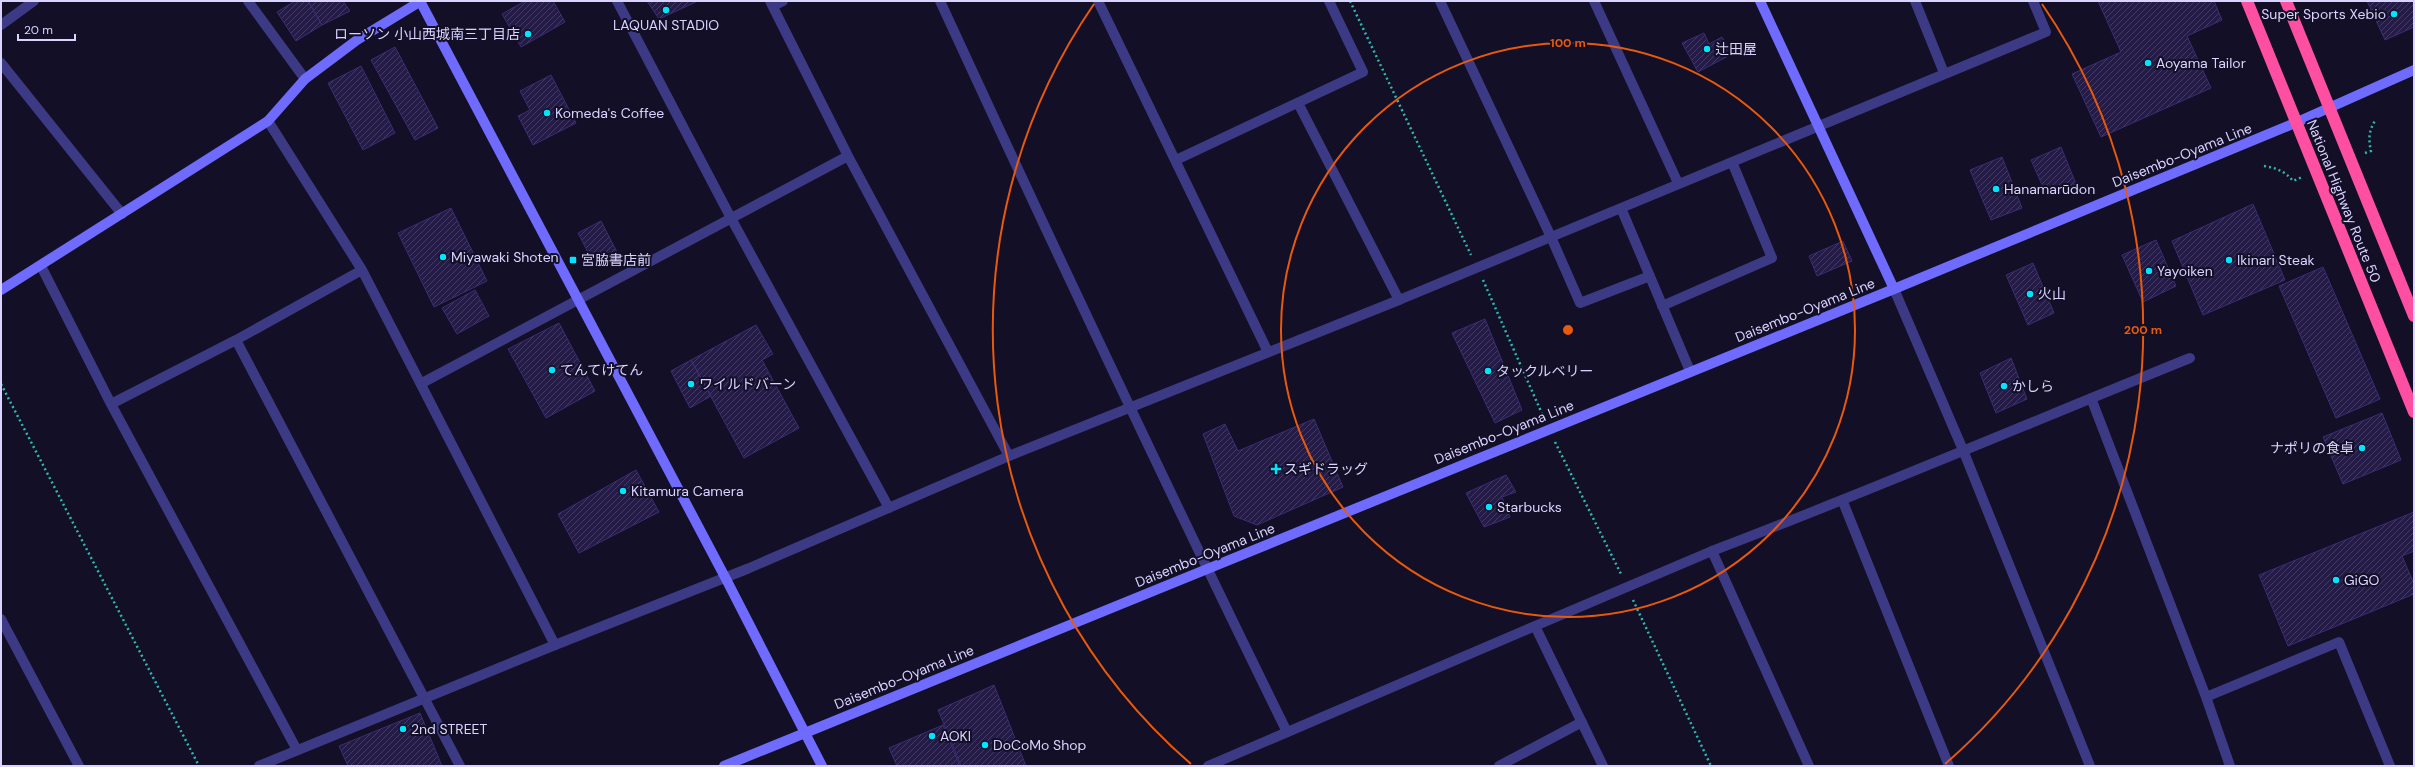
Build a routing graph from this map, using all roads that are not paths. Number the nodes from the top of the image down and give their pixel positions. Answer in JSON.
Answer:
{"nodes":[{"id":1,"x":34,"y":1,"type":"edge"},
{"id":2,"x":248,"y":1,"type":"edge"},
{"id":3,"x":420,"y":1,"type":"edge"},
{"id":4,"x":617,"y":1,"type":"edge"},
{"id":5,"x":783,"y":1,"type":"edge"},
{"id":6,"x":940,"y":1,"type":"edge"},
{"id":7,"x":1098,"y":1,"type":"edge"},
{"id":8,"x":1329,"y":1,"type":"edge"},
{"id":9,"x":1440,"y":1,"type":"edge"},
{"id":10,"x":1594,"y":1,"type":"edge"},
{"id":11,"x":1760,"y":1,"type":"edge"},
{"id":12,"x":1914,"y":1,"type":"edge"},
{"id":13,"x":2034,"y":1,"type":"edge"},
{"id":14,"x":2246,"y":1,"type":"edge"},
{"id":15,"x":2286,"y":1,"type":"edge"},
{"id":16,"x":772,"y":3,"type":"edge"},
{"id":17,"x":1,"y":25,"type":"edge"},
{"id":18,"x":1,"y":63,"type":"edge"},
{"id":19,"x":2414,"y":70,"type":"edge"},
{"id":20,"x":1944,"y":73,"type":"junction"},
{"id":21,"x":305,"y":79,"type":"junction"},
{"id":22,"x":1298,"y":103,"type":"junction"},
{"id":23,"x":2329,"y":109,"type":"junction"},
{"id":24,"x":268,"y":121,"type":"junction"},
{"id":25,"x":2295,"y":123,"type":"junction"},
{"id":26,"x":1819,"y":128,"type":"junction"},
{"id":27,"x":848,"y":156,"type":"junction"},
{"id":28,"x":1176,"y":160,"type":"junction"},
{"id":29,"x":1732,"y":162,"type":"junction"},
{"id":30,"x":1678,"y":183,"type":"junction"},
{"id":31,"x":1620,"y":208,"type":"junction"},
{"id":32,"x":122,"y":214,"type":"junction"},
{"id":33,"x":732,"y":220,"type":"junction"},
{"id":34,"x":1551,"y":237,"type":"junction"},
{"id":35,"x":40,"y":266,"type":"junction"},
{"id":36,"x":362,"y":270,"type":"junction"},
{"id":37,"x":1650,"y":276,"type":"junction"},
{"id":38,"x":1894,"y":289,"type":"junction"},
{"id":39,"x":1,"y":290,"type":"edge"},
{"id":40,"x":577,"y":300,"type":"junction"},
{"id":41,"x":1399,"y":300,"type":"junction"},
{"id":42,"x":2412,"y":303,"type":"edge"},
{"id":43,"x":1662,"y":306,"type":"junction"},
{"id":44,"x":2414,"y":316,"type":"edge"},
{"id":45,"x":236,"y":340,"type":"junction"},
{"id":46,"x":1268,"y":352,"type":"junction"},
{"id":47,"x":2190,"y":358,"type":"dead end"},
{"id":48,"x":1690,"y":371,"type":"junction"},
{"id":49,"x":422,"y":384,"type":"junction"},
{"id":50,"x":2091,"y":398,"type":"junction"},
{"id":51,"x":111,"y":404,"type":"junction"},
{"id":52,"x":1131,"y":406,"type":"junction"},
{"id":53,"x":2414,"y":412,"type":"edge"},
{"id":54,"x":1963,"y":450,"type":"junction"},
{"id":55,"x":1009,"y":456,"type":"junction"},
{"id":56,"x":1843,"y":502,"type":"junction"},
{"id":57,"x":889,"y":508,"type":"junction"},
{"id":58,"x":1712,"y":551,"type":"junction"},
{"id":59,"x":1207,"y":569,"type":"junction"},
{"id":60,"x":726,"y":579,"type":"junction"},
{"id":61,"x":1,"y":619,"type":"edge"},
{"id":62,"x":1535,"y":626,"type":"junction"},
{"id":63,"x":555,"y":645,"type":"junction"},
{"id":64,"x":425,"y":697,"type":"junction"},
{"id":65,"x":2206,"y":697,"type":"junction"},
{"id":66,"x":1582,"y":722,"type":"junction"},
{"id":67,"x":805,"y":732,"type":"junction"},
{"id":68,"x":1287,"y":732,"type":"junction"},
{"id":69,"x":296,"y":750,"type":"junction"},
{"id":70,"x":80,"y":766,"type":"edge"},
{"id":71,"x":259,"y":766,"type":"edge"},
{"id":72,"x":460,"y":766,"type":"edge"},
{"id":73,"x":724,"y":766,"type":"edge"},
{"id":74,"x":822,"y":766,"type":"edge"},
{"id":75,"x":1208,"y":766,"type":"edge"},
{"id":76,"x":1499,"y":766,"type":"edge"},
{"id":77,"x":1603,"y":766,"type":"edge"},
{"id":78,"x":1809,"y":766,"type":"edge"},
{"id":79,"x":1950,"y":766,"type":"edge"},
{"id":80,"x":2090,"y":766,"type":"edge"},
{"id":81,"x":2230,"y":766,"type":"edge"},
{"id":82,"x":2390,"y":766,"type":"edge"}],
"edges":[{"from":1,"to":17,"type":"street"},
{"from":2,"to":21,"type":"street"},
{"from":3,"to":21,"type":"main road"},
{"from":3,"to":40,"type":"main road"},
{"from":4,"to":33,"type":"street"},
{"from":5,"to":16,"type":"street"},
{"from":6,"to":52,"type":"street"},
{"from":7,"to":28,"type":"street"},
{"from":8,"to":22,"type":"street"},
{"from":9,"to":34,"type":"street"},
{"from":10,"to":30,"type":"street"},
{"from":11,"to":26,"type":"main road"},
{"from":12,"to":20,"type":"street"},
{"from":13,"to":20,"type":"street"},
{"from":14,"to":25,"type":"highway","name":"National Highway Route 50"},
{"from":15,"to":23,"type":"highway","name":"National Highway Route 50"},
{"from":16,"to":27,"type":"street"},
{"from":18,"to":32,"type":"street"},
{"from":19,"to":23,"type":"main road","name":"Daisembo-Oyama Line"},
{"from":20,"to":26,"type":"street"},
{"from":21,"to":24,"type":"main road"},
{"from":22,"to":28,"type":"street"},
{"from":22,"to":41,"type":"street"},
{"from":23,"to":25,"type":"main road","name":"Daisembo-Oyama Line"},
{"from":23,"to":42,"type":"highway","name":"National Highway Route 50"},
{"from":24,"to":32,"type":"main road"},
{"from":24,"to":36,"type":"street"},
{"from":25,"to":38,"type":"main road","name":"Daisembo-Oyama Line"},
{"from":25,"to":53,"type":"highway","name":"National Highway Route 50"},
{"from":26,"to":29,"type":"street"},
{"from":26,"to":38,"type":"main road"},
{"from":27,"to":33,"type":"street"},
{"from":27,"to":55,"type":"street"},
{"from":28,"to":46,"type":"street"},
{"from":29,"to":30,"type":"street"},
{"from":29,"to":43,"type":"street"},
{"from":30,"to":31,"type":"street"},
{"from":31,"to":34,"type":"street"},
{"from":31,"to":37,"type":"street"},
{"from":32,"to":35,"type":"main road"},
{"from":33,"to":40,"type":"street"},
{"from":33,"to":57,"type":"street"},
{"from":34,"to":37,"type":"street"},
{"from":34,"to":41,"type":"street"},
{"from":35,"to":39,"type":"main road"},
{"from":35,"to":51,"type":"street"},
{"from":36,"to":45,"type":"street"},
{"from":36,"to":49,"type":"street"},
{"from":37,"to":43,"type":"street"},
{"from":38,"to":48,"type":"main road","name":"Daisembo-Oyama Line"},
{"from":38,"to":54,"type":"street"},
{"from":40,"to":49,"type":"street"},
{"from":40,"to":60,"type":"main road"},
{"from":41,"to":46,"type":"street"},
{"from":42,"to":44,"type":"highway","name":"National Highway Route 50"},
{"from":43,"to":48,"type":"street"},
{"from":45,"to":51,"type":"street"},
{"from":45,"to":64,"type":"street"},
{"from":46,"to":52,"type":"street"},
{"from":47,"to":50,"type":"street"},
{"from":48,"to":59,"type":"main road","name":"Daisembo-Oyama Line"},
{"from":49,"to":63,"type":"street"},
{"from":50,"to":54,"type":"street"},
{"from":50,"to":65,"type":"street"},
{"from":51,"to":69,"type":"street"},
{"from":52,"to":55,"type":"street"},
{"from":52,"to":59,"type":"street"},
{"from":54,"to":56,"type":"street"},
{"from":54,"to":80,"type":"street"},
{"from":55,"to":57,"type":"street"},
{"from":56,"to":58,"type":"street"},
{"from":56,"to":79,"type":"street"},
{"from":57,"to":60,"type":"street"},
{"from":58,"to":62,"type":"street"},
{"from":58,"to":78,"type":"street"},
{"from":59,"to":67,"type":"main road","name":"Daisembo-Oyama Line"},
{"from":59,"to":68,"type":"street"},
{"from":60,"to":63,"type":"street"},
{"from":60,"to":67,"type":"main road"},
{"from":61,"to":70,"type":"street"},
{"from":62,"to":66,"type":"street"},
{"from":62,"to":68,"type":"street"},
{"from":63,"to":64,"type":"street"},
{"from":64,"to":69,"type":"street"},
{"from":64,"to":72,"type":"street"},
{"from":65,"to":81,"type":"street"},
{"from":65,"to":82,"type":"street"},
{"from":66,"to":76,"type":"street"},
{"from":66,"to":77,"type":"street"},
{"from":67,"to":73,"type":"main road","name":"Daisembo-Oyama Line"},
{"from":67,"to":74,"type":"main road"},
{"from":68,"to":75,"type":"street"},
{"from":69,"to":71,"type":"street"}]}
